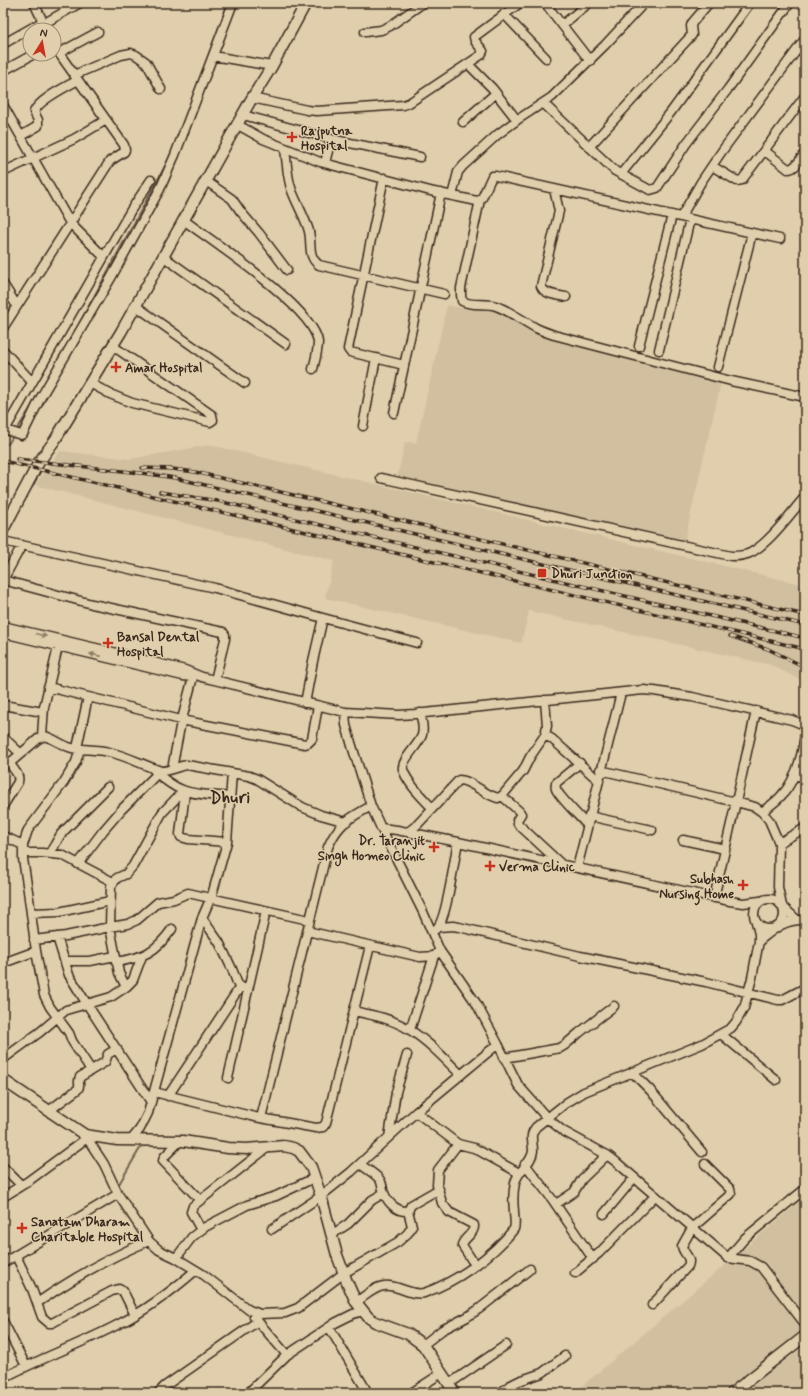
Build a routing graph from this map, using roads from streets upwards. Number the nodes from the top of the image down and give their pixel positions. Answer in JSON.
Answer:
{"nodes":[{"id":1,"x":34,"y":3,"type":"edge"},
{"id":2,"x":80,"y":3,"type":"edge"},
{"id":3,"x":233,"y":3,"type":"edge"},
{"id":4,"x":306,"y":3,"type":"edge"},
{"id":5,"x":423,"y":3,"type":"edge"},
{"id":6,"x":545,"y":3,"type":"edge"},
{"id":7,"x":589,"y":3,"type":"edge"},
{"id":8,"x":644,"y":3,"type":"edge"},
{"id":9,"x":709,"y":3,"type":"edge"},
{"id":10,"x":750,"y":3,"type":"edge"},
{"id":11,"x":790,"y":3,"type":"edge"},
{"id":12,"x":514,"y":5,"type":"edge"},
{"id":13,"x":504,"y":14,"type":"junction"},
{"id":14,"x":43,"y":22,"type":"edge"},
{"id":15,"x":49,"y":22,"type":"edge"},
{"id":16,"x":562,"y":25,"type":"junction"},
{"id":17,"x":98,"y":32,"type":"dead end"},
{"id":18,"x":365,"y":32,"type":"dead end"},
{"id":19,"x":22,"y":35,"type":"edge"},
{"id":20,"x":805,"y":39,"type":"edge"},
{"id":21,"x":3,"y":44,"type":"edge"},
{"id":22,"x":62,"y":51,"type":"edge"},
{"id":23,"x":213,"y":56,"type":"junction"},
{"id":24,"x":62,"y":57,"type":"edge"},
{"id":25,"x":546,"y":58,"type":"dead end"},
{"id":26,"x":22,"y":61,"type":"edge"},
{"id":27,"x":590,"y":61,"type":"junction"},
{"id":28,"x":468,"y":64,"type":"junction"},
{"id":29,"x":272,"y":66,"type":"junction"},
{"id":30,"x":3,"y":71,"type":"edge"},
{"id":31,"x":76,"y":77,"type":"junction"},
{"id":32,"x":161,"y":89,"type":"dead end"},
{"id":33,"x":496,"y":93,"type":"junction"},
{"id":34,"x":805,"y":96,"type":"edge"},
{"id":35,"x":252,"y":98,"type":"junction"},
{"id":36,"x":543,"y":103,"type":"junction"},
{"id":37,"x":3,"y":105,"type":"edge"},
{"id":38,"x":244,"y":115,"type":"junction"},
{"id":39,"x":106,"y":120,"type":"junction"},
{"id":40,"x":518,"y":120,"type":"junction"},
{"id":41,"x":463,"y":122,"type":"dead end"},
{"id":42,"x":238,"y":125,"type":"junction"},
{"id":43,"x":21,"y":136,"type":"junction"},
{"id":44,"x":331,"y":138,"type":"junction"},
{"id":45,"x":589,"y":147,"type":"junction"},
{"id":46,"x":285,"y":149,"type":"junction"},
{"id":47,"x":764,"y":151,"type":"junction"},
{"id":48,"x":805,"y":153,"type":"edge"},
{"id":49,"x":420,"y":157,"type":"dead end"},
{"id":50,"x":34,"y":158,"type":"junction"},
{"id":51,"x":325,"y":163,"type":"junction"},
{"id":52,"x":712,"y":166,"type":"junction"},
{"id":53,"x":3,"y":172,"type":"edge"},
{"id":54,"x":621,"y":174,"type":"junction"},
{"id":55,"x":384,"y":178,"type":"junction"},
{"id":56,"x":151,"y":180,"type":"dead end"},
{"id":57,"x":206,"y":181,"type":"junction"},
{"id":58,"x":554,"y":189,"type":"junction"},
{"id":59,"x":441,"y":193,"type":"junction"},
{"id":60,"x":452,"y":196,"type":"junction"},
{"id":61,"x":480,"y":200,"type":"junction"},
{"id":62,"x":672,"y":215,"type":"junction"},
{"id":63,"x":681,"y":217,"type":"junction"},
{"id":64,"x":690,"y":219,"type":"junction"},
{"id":65,"x":184,"y":221,"type":"junction"},
{"id":66,"x":70,"y":223,"type":"junction"},
{"id":67,"x":752,"y":233,"type":"junction"},
{"id":68,"x":780,"y":239,"type":"dead end"},
{"id":69,"x":104,"y":257,"type":"junction"},
{"id":70,"x":164,"y":257,"type":"junction"},
{"id":71,"x":287,"y":270,"type":"dead end"},
{"id":72,"x":363,"y":275,"type":"junction"},
{"id":73,"x":3,"y":284,"type":"edge"},
{"id":74,"x":420,"y":289,"type":"junction"},
{"id":75,"x":444,"y":294,"type":"dead end"},
{"id":76,"x":566,"y":297,"type":"dead end"},
{"id":77,"x":17,"y":306,"type":"junction"},
{"id":78,"x":136,"y":306,"type":"junction"},
{"id":79,"x":3,"y":328,"type":"edge"},
{"id":80,"x":286,"y":344,"type":"dead end"},
{"id":81,"x":113,"y":346,"type":"junction"},
{"id":82,"x":639,"y":346,"type":"dead end"},
{"id":83,"x":3,"y":350,"type":"edge"},
{"id":84,"x":659,"y":350,"type":"dead end"},
{"id":85,"x":376,"y":358,"type":"junction"},
{"id":86,"x":404,"y":365,"type":"junction"},
{"id":87,"x":718,"y":367,"type":"dead end"},
{"id":88,"x":312,"y":369,"type":"dead end"},
{"id":89,"x":32,"y":382,"type":"junction"},
{"id":90,"x":90,"y":383,"type":"junction"},
{"id":91,"x":245,"y":383,"type":"dead end"},
{"id":92,"x":805,"y":397,"type":"edge"},
{"id":93,"x":394,"y":413,"type":"dead end"},
{"id":94,"x":363,"y":426,"type":"dead end"},
{"id":95,"x":6,"y":430,"type":"edge"},
{"id":96,"x":381,"y":478,"type":"dead end"},
{"id":97,"x":805,"y":497,"type":"edge"},
{"id":98,"x":3,"y":530,"type":"edge"},
{"id":99,"x":3,"y":541,"type":"edge"},
{"id":100,"x":22,"y":545,"type":"junction"},
{"id":101,"x":3,"y":580,"type":"edge"},
{"id":102,"x":323,"y":618,"type":"junction"},
{"id":103,"x":3,"y":626,"type":"edge"},
{"id":104,"x":3,"y":633,"type":"edge"},
{"id":105,"x":418,"y":643,"type":"dead end"},
{"id":106,"x":58,"y":646,"type":"junction"},
{"id":107,"x":193,"y":677,"type":"junction"},
{"id":108,"x":202,"y":677,"type":"junction"},
{"id":109,"x":215,"y":680,"type":"junction"},
{"id":110,"x":48,"y":687,"type":"junction"},
{"id":111,"x":621,"y":693,"type":"junction"},
{"id":112,"x":88,"y":697,"type":"junction"},
{"id":113,"x":545,"y":700,"type":"junction"},
{"id":114,"x":305,"y":703,"type":"junction"},
{"id":115,"x":3,"y":705,"type":"edge"},
{"id":116,"x":318,"y":706,"type":"junction"},
{"id":117,"x":43,"y":712,"type":"junction"},
{"id":118,"x":345,"y":712,"type":"junction"},
{"id":119,"x":756,"y":712,"type":"junction"},
{"id":120,"x":420,"y":713,"type":"junction"},
{"id":121,"x":181,"y":720,"type":"junction"},
{"id":122,"x":805,"y":729,"type":"edge"},
{"id":123,"x":545,"y":735,"type":"junction"},
{"id":124,"x":805,"y":735,"type":"edge"},
{"id":125,"x":42,"y":736,"type":"junction"},
{"id":126,"x":3,"y":737,"type":"edge"},
{"id":127,"x":78,"y":748,"type":"junction"},
{"id":128,"x":20,"y":753,"type":"junction"},
{"id":129,"x":580,"y":763,"type":"junction"},
{"id":130,"x":172,"y":769,"type":"junction"},
{"id":131,"x":155,"y":770,"type":"junction"},
{"id":132,"x":600,"y":770,"type":"junction"},
{"id":133,"x":232,"y":773,"type":"junction"},
{"id":134,"x":794,"y":775,"type":"junction"},
{"id":135,"x":805,"y":778,"type":"edge"},
{"id":136,"x":598,"y":780,"type":"junction"},
{"id":137,"x":108,"y":786,"type":"dead end"},
{"id":138,"x":184,"y":792,"type":"junction"},
{"id":139,"x":502,"y":796,"type":"junction"},
{"id":140,"x":230,"y":797,"type":"junction"},
{"id":141,"x":736,"y":802,"type":"junction"},
{"id":142,"x":3,"y":806,"type":"edge"},
{"id":143,"x":371,"y":806,"type":"junction"},
{"id":144,"x":432,"y":808,"type":"junction"},
{"id":145,"x":762,"y":812,"type":"junction"},
{"id":146,"x":589,"y":816,"type":"junction"},
{"id":147,"x":346,"y":822,"type":"junction"},
{"id":148,"x":587,"y":825,"type":"junction"},
{"id":149,"x":381,"y":828,"type":"junction"},
{"id":150,"x":805,"y":828,"type":"edge"},
{"id":151,"x":652,"y":830,"type":"dead end"},
{"id":152,"x":408,"y":832,"type":"junction"},
{"id":153,"x":3,"y":836,"type":"edge"},
{"id":154,"x":683,"y":840,"type":"dead end"},
{"id":155,"x":227,"y":842,"type":"junction"},
{"id":156,"x":458,"y":842,"type":"junction"},
{"id":157,"x":779,"y":843,"type":"junction"},
{"id":158,"x":23,"y":849,"type":"junction"},
{"id":159,"x":725,"y":849,"type":"junction"},
{"id":160,"x":50,"y":853,"type":"junction"},
{"id":161,"x":78,"y":864,"type":"junction"},
{"id":162,"x":561,"y":864,"type":"junction"},
{"id":163,"x":576,"y":868,"type":"junction"},
{"id":164,"x":113,"y":882,"type":"junction"},
{"id":165,"x":778,"y":887,"type":"junction"},
{"id":166,"x":714,"y":898,"type":"junction"},
{"id":167,"x":211,"y":899,"type":"junction"},
{"id":168,"x":763,"y":900,"type":"junction"},
{"id":169,"x":110,"y":901,"type":"junction"},
{"id":170,"x":743,"y":903,"type":"junction"},
{"id":171,"x":782,"y":906,"type":"junction"},
{"id":172,"x":266,"y":911,"type":"junction"},
{"id":173,"x":31,"y":913,"type":"junction"},
{"id":174,"x":202,"y":918,"type":"junction"},
{"id":175,"x":755,"y":919,"type":"junction"},
{"id":176,"x":310,"y":920,"type":"junction"},
{"id":177,"x":801,"y":920,"type":"edge"},
{"id":178,"x":110,"y":927,"type":"junction"},
{"id":179,"x":777,"y":927,"type":"junction"},
{"id":180,"x":172,"y":929,"type":"dead end"},
{"id":181,"x":435,"y":930,"type":"junction"},
{"id":182,"x":307,"y":931,"type":"junction"},
{"id":183,"x":57,"y":937,"type":"junction"},
{"id":184,"x":34,"y":940,"type":"junction"},
{"id":185,"x":759,"y":941,"type":"junction"},
{"id":186,"x":370,"y":946,"type":"junction"},
{"id":187,"x":36,"y":951,"type":"junction"},
{"id":188,"x":437,"y":954,"type":"junction"},
{"id":189,"x":142,"y":956,"type":"junction"},
{"id":190,"x":115,"y":959,"type":"junction"},
{"id":191,"x":64,"y":961,"type":"junction"},
{"id":192,"x":3,"y":963,"type":"edge"},
{"id":193,"x":126,"y":987,"type":"junction"},
{"id":194,"x":244,"y":988,"type":"junction"},
{"id":195,"x":805,"y":988,"type":"edge"},
{"id":196,"x":748,"y":992,"type":"junction"},
{"id":197,"x":86,"y":1004,"type":"junction"},
{"id":198,"x":614,"y":1006,"type":"dead end"},
{"id":199,"x":354,"y":1011,"type":"junction"},
{"id":200,"x":56,"y":1017,"type":"junction"},
{"id":201,"x":410,"y":1030,"type":"junction"},
{"id":202,"x":722,"y":1034,"type":"junction"},
{"id":203,"x":498,"y":1044,"type":"junction"},
{"id":204,"x":117,"y":1049,"type":"junction"},
{"id":205,"x":407,"y":1055,"type":"dead end"},
{"id":206,"x":504,"y":1058,"type":"junction"},
{"id":207,"x":3,"y":1059,"type":"edge"},
{"id":208,"x":91,"y":1070,"type":"junction"},
{"id":209,"x":632,"y":1072,"type":"junction"},
{"id":210,"x":461,"y":1075,"type":"junction"},
{"id":211,"x":228,"y":1078,"type":"dead end"},
{"id":212,"x":3,"y":1080,"type":"edge"},
{"id":213,"x":776,"y":1080,"type":"dead end"},
{"id":214,"x":154,"y":1092,"type":"junction"},
{"id":215,"x":168,"y":1096,"type":"junction"},
{"id":216,"x":151,"y":1102,"type":"junction"},
{"id":217,"x":50,"y":1110,"type":"junction"},
{"id":218,"x":416,"y":1112,"type":"junction"},
{"id":219,"x":261,"y":1118,"type":"junction"},
{"id":220,"x":547,"y":1118,"type":"junction"},
{"id":221,"x":86,"y":1136,"type":"junction"},
{"id":222,"x":389,"y":1137,"type":"junction"},
{"id":223,"x":132,"y":1140,"type":"junction"},
{"id":224,"x":180,"y":1141,"type":"junction"},
{"id":225,"x":458,"y":1144,"type":"junction"},
{"id":226,"x":268,"y":1147,"type":"junction"},
{"id":227,"x":702,"y":1152,"type":"dead end"},
{"id":228,"x":607,"y":1155,"type":"junction"},
{"id":229,"x":360,"y":1164,"type":"junction"},
{"id":230,"x":526,"y":1164,"type":"junction"},
{"id":231,"x":705,"y":1164,"type":"dead end"},
{"id":232,"x":3,"y":1167,"type":"edge"},
{"id":233,"x":519,"y":1172,"type":"junction"},
{"id":234,"x":314,"y":1178,"type":"junction"},
{"id":235,"x":634,"y":1178,"type":"junction"},
{"id":236,"x":21,"y":1185,"type":"junction"},
{"id":237,"x":438,"y":1189,"type":"junction"},
{"id":238,"x":805,"y":1189,"type":"edge"},
{"id":239,"x":384,"y":1193,"type":"junction"},
{"id":240,"x":118,"y":1194,"type":"junction"},
{"id":241,"x":321,"y":1196,"type":"junction"},
{"id":242,"x":655,"y":1196,"type":"junction"},
{"id":243,"x":3,"y":1197,"type":"edge"},
{"id":244,"x":200,"y":1200,"type":"junction"},
{"id":245,"x":556,"y":1204,"type":"junction"},
{"id":246,"x":408,"y":1211,"type":"junction"},
{"id":247,"x":604,"y":1214,"type":"dead end"},
{"id":248,"x":692,"y":1228,"type":"junction"},
{"id":249,"x":272,"y":1229,"type":"dead end"},
{"id":250,"x":201,"y":1230,"type":"junction"},
{"id":251,"x":331,"y":1235,"type":"junction"},
{"id":252,"x":149,"y":1241,"type":"junction"},
{"id":253,"x":16,"y":1256,"type":"junction"},
{"id":254,"x":176,"y":1258,"type":"junction"},
{"id":255,"x":728,"y":1258,"type":"junction"},
{"id":256,"x":593,"y":1259,"type":"junction"},
{"id":257,"x":3,"y":1263,"type":"edge"},
{"id":258,"x":475,"y":1265,"type":"junction"},
{"id":259,"x":530,"y":1269,"type":"dead end"},
{"id":260,"x":196,"y":1270,"type":"junction"},
{"id":261,"x":344,"y":1273,"type":"junction"},
{"id":262,"x":575,"y":1273,"type":"dead end"},
{"id":263,"x":356,"y":1302,"type":"junction"},
{"id":264,"x":37,"y":1303,"type":"junction"},
{"id":265,"x":652,"y":1304,"type":"dead end"},
{"id":266,"x":249,"y":1310,"type":"junction"},
{"id":267,"x":362,"y":1311,"type":"junction"},
{"id":268,"x":135,"y":1314,"type":"junction"},
{"id":269,"x":3,"y":1321,"type":"edge"},
{"id":270,"x":258,"y":1321,"type":"junction"},
{"id":271,"x":805,"y":1324,"type":"edge"},
{"id":272,"x":329,"y":1327,"type":"junction"},
{"id":273,"x":805,"y":1336,"type":"edge"},
{"id":274,"x":423,"y":1345,"type":"junction"},
{"id":275,"x":506,"y":1345,"type":"dead end"},
{"id":276,"x":287,"y":1355,"type":"junction"},
{"id":277,"x":565,"y":1356,"type":"dead end"},
{"id":278,"x":26,"y":1366,"type":"junction"},
{"id":279,"x":442,"y":1373,"type":"junction"},
{"id":280,"x":3,"y":1378,"type":"edge"},
{"id":281,"x":449,"y":1384,"type":"junction"},
{"id":282,"x":158,"y":1393,"type":"edge"},
{"id":283,"x":248,"y":1393,"type":"edge"},
{"id":284,"x":368,"y":1393,"type":"edge"},
{"id":285,"x":411,"y":1393,"type":"edge"},
{"id":286,"x":455,"y":1393,"type":"edge"},
{"id":287,"x":500,"y":1393,"type":"edge"},
{"id":288,"x":732,"y":1393,"type":"edge"}],
"edges":[{"from":1,"to":14,"type":"street"},
{"from":2,"to":15,"type":"street"},
{"from":3,"to":23,"type":"street"},
{"from":4,"to":29,"type":"street"},
{"from":5,"to":18,"type":"street"},
{"from":6,"to":16,"type":"street"},
{"from":7,"to":16,"type":"street"},
{"from":8,"to":27,"type":"street"},
{"from":9,"to":45,"type":"street"},
{"from":10,"to":54,"type":"street"},
{"from":11,"to":54,"type":"street"},
{"from":12,"to":13,"type":"street"},
{"from":13,"to":25,"type":"street"},
{"from":13,"to":28,"type":"street"},
{"from":16,"to":27,"type":"street"},
{"from":17,"to":22,"type":"street"},
{"from":19,"to":21,"type":"street"},
{"from":20,"to":52,"type":"street"},
{"from":23,"to":29,"type":"street"},
{"from":23,"to":95,"type":"street"},
{"from":24,"to":31,"type":"street"},
{"from":26,"to":30,"type":"street"},
{"from":27,"to":36,"type":"street"},
{"from":28,"to":33,"type":"street"},
{"from":28,"to":35,"type":"street"},
{"from":29,"to":35,"type":"street"},
{"from":31,"to":32,"type":"street"},
{"from":31,"to":39,"type":"street"},
{"from":31,"to":43,"type":"street"},
{"from":33,"to":40,"type":"street"},
{"from":33,"to":41,"type":"street"},
{"from":34,"to":47,"type":"street"},
{"from":35,"to":38,"type":"street"},
{"from":36,"to":40,"type":"street"},
{"from":36,"to":45,"type":"street"},
{"from":37,"to":43,"type":"street"},
{"from":38,"to":42,"type":"street"},
{"from":38,"to":44,"type":"street"},
{"from":39,"to":50,"type":"street"},
{"from":39,"to":66,"type":"street"},
{"from":40,"to":60,"type":"street"},
{"from":42,"to":46,"type":"street"},
{"from":42,"to":57,"type":"street"},
{"from":43,"to":50,"type":"street"},
{"from":44,"to":49,"type":"street"},
{"from":44,"to":51,"type":"street"},
{"from":45,"to":54,"type":"street"},
{"from":46,"to":51,"type":"street"},
{"from":46,"to":72,"type":"street"},
{"from":47,"to":48,"type":"street"},
{"from":47,"to":52,"type":"street"},
{"from":50,"to":53,"type":"street"},
{"from":50,"to":66,"type":"street"},
{"from":51,"to":55,"type":"street"},
{"from":52,"to":63,"type":"street"},
{"from":55,"to":59,"type":"street"},
{"from":55,"to":72,"type":"street"},
{"from":56,"to":69,"type":"street"},
{"from":57,"to":65,"type":"street"},
{"from":57,"to":71,"type":"street"},
{"from":58,"to":61,"type":"street"},
{"from":58,"to":62,"type":"street"},
{"from":58,"to":76,"type":"street"},
{"from":59,"to":60,"type":"street"},
{"from":59,"to":74,"type":"street"},
{"from":60,"to":61,"type":"street"},
{"from":61,"to":92,"type":"street"},
{"from":62,"to":63,"type":"street"},
{"from":62,"to":82,"type":"street"},
{"from":63,"to":64,"type":"street"},
{"from":64,"to":67,"type":"street"},
{"from":64,"to":84,"type":"street"},
{"from":65,"to":70,"type":"street"},
{"from":65,"to":88,"type":"street"},
{"from":66,"to":69,"type":"street"},
{"from":66,"to":77,"type":"street"},
{"from":67,"to":68,"type":"street"},
{"from":67,"to":87,"type":"street"},
{"from":69,"to":89,"type":"street"},
{"from":70,"to":78,"type":"street"},
{"from":70,"to":80,"type":"street"},
{"from":72,"to":74,"type":"street"},
{"from":72,"to":85,"type":"street"},
{"from":73,"to":77,"type":"street"},
{"from":74,"to":75,"type":"street"},
{"from":74,"to":86,"type":"street"},
{"from":77,"to":79,"type":"street"},
{"from":78,"to":81,"type":"street"},
{"from":78,"to":91,"type":"street"},
{"from":81,"to":90,"type":"street"},
{"from":81,"to":90,"type":"street"},
{"from":83,"to":89,"type":"street"},
{"from":85,"to":86,"type":"street"},
{"from":85,"to":94,"type":"street"},
{"from":86,"to":93,"type":"street"},
{"from":89,"to":95,"type":"street"},
{"from":90,"to":98,"type":"street"},
{"from":96,"to":97,"type":"street"},
{"from":99,"to":100,"type":"street"},
{"from":100,"to":101,"type":"street"},
{"from":100,"to":102,"type":"street"},
{"from":101,"to":109,"type":"street"},
{"from":102,"to":105,"type":"street"},
{"from":102,"to":114,"type":"street"},
{"from":103,"to":108,"type":"street","one_way":true},
{"from":104,"to":106,"type":"street"},
{"from":107,"to":106,"type":"street","one_way":true},
{"from":106,"to":110,"type":"street"},
{"from":107,"to":108,"type":"street"},
{"from":107,"to":121,"type":"street"},
{"from":108,"to":109,"type":"street"},
{"from":109,"to":114,"type":"street"},
{"from":110,"to":112,"type":"street"},
{"from":110,"to":117,"type":"street"},
{"from":111,"to":113,"type":"street"},
{"from":111,"to":119,"type":"street"},
{"from":111,"to":132,"type":"street"},
{"from":112,"to":121,"type":"street"},
{"from":112,"to":127,"type":"street"},
{"from":113,"to":120,"type":"street"},
{"from":113,"to":123,"type":"street"},
{"from":114,"to":116,"type":"street"},
{"from":115,"to":117,"type":"street"},
{"from":116,"to":118,"type":"street"},
{"from":116,"to":121,"type":"street"},
{"from":117,"to":125,"type":"street"},
{"from":118,"to":120,"type":"street"},
{"from":118,"to":143,"type":"street"},
{"from":119,"to":122,"type":"street"},
{"from":119,"to":141,"type":"street"},
{"from":120,"to":144,"type":"street"},
{"from":121,"to":130,"type":"street"},
{"from":123,"to":129,"type":"street"},
{"from":123,"to":139,"type":"street"},
{"from":124,"to":134,"type":"street"},
{"from":125,"to":127,"type":"street"},
{"from":125,"to":128,"type":"street"},
{"from":126,"to":128,"type":"street"},
{"from":127,"to":131,"type":"street"},
{"from":127,"to":158,"type":"street"},
{"from":128,"to":142,"type":"street"},
{"from":129,"to":136,"type":"street"},
{"from":129,"to":148,"type":"street"},
{"from":130,"to":131,"type":"street"},
{"from":130,"to":133,"type":"street"},
{"from":131,"to":138,"type":"street"},
{"from":131,"to":161,"type":"street"},
{"from":132,"to":136,"type":"street"},
{"from":132,"to":141,"type":"street"},
{"from":133,"to":140,"type":"street"},
{"from":133,"to":147,"type":"street"},
{"from":134,"to":135,"type":"street"},
{"from":134,"to":145,"type":"street"},
{"from":136,"to":146,"type":"street"},
{"from":137,"to":160,"type":"street"},
{"from":138,"to":140,"type":"street"},
{"from":138,"to":155,"type":"street"},
{"from":138,"to":164,"type":"street"},
{"from":139,"to":144,"type":"street"},
{"from":139,"to":162,"type":"street"},
{"from":140,"to":155,"type":"street"},
{"from":141,"to":145,"type":"street"},
{"from":141,"to":159,"type":"street"},
{"from":143,"to":147,"type":"street"},
{"from":143,"to":149,"type":"street"},
{"from":144,"to":152,"type":"street"},
{"from":145,"to":157,"type":"street"},
{"from":146,"to":148,"type":"street"},
{"from":146,"to":151,"type":"street"},
{"from":147,"to":176,"type":"street"},
{"from":148,"to":163,"type":"street"},
{"from":149,"to":152,"type":"street"},
{"from":149,"to":181,"type":"street"},
{"from":150,"to":157,"type":"street"},
{"from":152,"to":156,"type":"street"},
{"from":153,"to":158,"type":"street"},
{"from":154,"to":159,"type":"street"},
{"from":155,"to":167,"type":"street"},
{"from":156,"to":162,"type":"street"},
{"from":156,"to":181,"type":"street"},
{"from":157,"to":165,"type":"street"},
{"from":158,"to":160,"type":"street"},
{"from":158,"to":173,"type":"street"},
{"from":159,"to":166,"type":"street"},
{"from":160,"to":161,"type":"street"},
{"from":161,"to":164,"type":"street"},
{"from":162,"to":163,"type":"street"},
{"from":163,"to":166,"type":"street"},
{"from":164,"to":169,"type":"street"},
{"from":165,"to":168,"type":"street"},
{"from":165,"to":171,"type":"street"},
{"from":166,"to":170,"type":"street"},
{"from":167,"to":172,"type":"street"},
{"from":167,"to":174,"type":"street"},
{"from":167,"to":178,"type":"street"},
{"from":168,"to":170,"type":"street"},
{"from":168,"to":171,"type":"street"},
{"from":168,"to":175,"type":"street"},
{"from":169,"to":173,"type":"street"},
{"from":169,"to":178,"type":"street"},
{"from":170,"to":175,"type":"street"},
{"from":171,"to":177,"type":"street"},
{"from":171,"to":179,"type":"street"},
{"from":172,"to":176,"type":"street"},
{"from":172,"to":194,"type":"street"},
{"from":173,"to":184,"type":"street"},
{"from":174,"to":194,"type":"street"},
{"from":174,"to":214,"type":"street"},
{"from":175,"to":179,"type":"street"},
{"from":175,"to":185,"type":"street"},
{"from":176,"to":182,"type":"street"},
{"from":177,"to":179,"type":"street"},
{"from":178,"to":183,"type":"street"},
{"from":178,"to":190,"type":"street"},
{"from":179,"to":185,"type":"street"},
{"from":180,"to":189,"type":"street"},
{"from":181,"to":188,"type":"street"},
{"from":181,"to":196,"type":"street"},
{"from":182,"to":186,"type":"street"},
{"from":182,"to":219,"type":"street"},
{"from":183,"to":184,"type":"street"},
{"from":183,"to":191,"type":"street"},
{"from":184,"to":187,"type":"street"},
{"from":185,"to":196,"type":"street"},
{"from":186,"to":188,"type":"street"},
{"from":186,"to":199,"type":"street"},
{"from":187,"to":192,"type":"street"},
{"from":187,"to":200,"type":"street"},
{"from":188,"to":201,"type":"street"},
{"from":188,"to":203,"type":"street"},
{"from":189,"to":190,"type":"street"},
{"from":189,"to":193,"type":"street"},
{"from":190,"to":191,"type":"street"},
{"from":190,"to":193,"type":"street"},
{"from":191,"to":197,"type":"street"},
{"from":193,"to":197,"type":"street"},
{"from":194,"to":211,"type":"street"},
{"from":194,"to":215,"type":"street"},
{"from":195,"to":196,"type":"street"},
{"from":196,"to":202,"type":"street"},
{"from":197,"to":200,"type":"street"},
{"from":197,"to":204,"type":"street"},
{"from":198,"to":206,"type":"street"},
{"from":199,"to":201,"type":"street"},
{"from":199,"to":219,"type":"street"},
{"from":200,"to":207,"type":"street"},
{"from":200,"to":208,"type":"street"},
{"from":201,"to":210,"type":"street"},
{"from":202,"to":209,"type":"street"},
{"from":202,"to":213,"type":"street"},
{"from":203,"to":206,"type":"street"},
{"from":203,"to":210,"type":"street"},
{"from":204,"to":208,"type":"street"},
{"from":204,"to":216,"type":"street"},
{"from":205,"to":222,"type":"street"},
{"from":206,"to":220,"type":"street"},
{"from":208,"to":217,"type":"street"},
{"from":209,"to":220,"type":"street"},
{"from":209,"to":227,"type":"street"},
{"from":210,"to":218,"type":"street"},
{"from":212,"to":217,"type":"street"},
{"from":214,"to":215,"type":"street"},
{"from":214,"to":216,"type":"street"},
{"from":215,"to":219,"type":"street"},
{"from":216,"to":223,"type":"street"},
{"from":217,"to":221,"type":"street"},
{"from":218,"to":222,"type":"street"},
{"from":218,"to":225,"type":"street"},
{"from":220,"to":228,"type":"street"},
{"from":220,"to":230,"type":"street"},
{"from":221,"to":223,"type":"street"},
{"from":221,"to":236,"type":"street"},
{"from":221,"to":240,"type":"street"},
{"from":222,"to":229,"type":"street"},
{"from":223,"to":224,"type":"street"},
{"from":224,"to":226,"type":"street"},
{"from":224,"to":244,"type":"street"},
{"from":225,"to":233,"type":"street"},
{"from":225,"to":237,"type":"street"},
{"from":226,"to":234,"type":"street"},
{"from":226,"to":244,"type":"street"},
{"from":228,"to":235,"type":"street"},
{"from":228,"to":245,"type":"street"},
{"from":229,"to":239,"type":"street"},
{"from":229,"to":241,"type":"street"},
{"from":230,"to":233,"type":"street"},
{"from":230,"to":245,"type":"street"},
{"from":231,"to":248,"type":"street"},
{"from":232,"to":236,"type":"street"},
{"from":233,"to":258,"type":"street"},
{"from":234,"to":241,"type":"street"},
{"from":234,"to":250,"type":"street"},
{"from":235,"to":242,"type":"street"},
{"from":235,"to":247,"type":"street"},
{"from":236,"to":243,"type":"street"},
{"from":237,"to":246,"type":"street"},
{"from":237,"to":258,"type":"street"},
{"from":238,"to":255,"type":"street"},
{"from":239,"to":246,"type":"street"},
{"from":239,"to":251,"type":"street"},
{"from":240,"to":252,"type":"street"},
{"from":240,"to":253,"type":"street"},
{"from":241,"to":249,"type":"street"},
{"from":241,"to":251,"type":"street"},
{"from":242,"to":248,"type":"street"},
{"from":242,"to":256,"type":"street"},
{"from":244,"to":250,"type":"street"},
{"from":245,"to":256,"type":"street"},
{"from":246,"to":261,"type":"street"},
{"from":248,"to":255,"type":"street"},
{"from":248,"to":265,"type":"street"},
{"from":250,"to":254,"type":"street"},
{"from":251,"to":261,"type":"street"},
{"from":252,"to":254,"type":"street"},
{"from":252,"to":264,"type":"street"},
{"from":253,"to":257,"type":"street"},
{"from":253,"to":264,"type":"street"},
{"from":254,"to":260,"type":"street"},
{"from":255,"to":271,"type":"street"},
{"from":256,"to":262,"type":"street"},
{"from":258,"to":263,"type":"street"},
{"from":259,"to":274,"type":"street"},
{"from":260,"to":266,"type":"street"},
{"from":260,"to":268,"type":"street"},
{"from":261,"to":263,"type":"street"},
{"from":261,"to":266,"type":"street"},
{"from":263,"to":267,"type":"street"},
{"from":264,"to":268,"type":"street"},
{"from":266,"to":270,"type":"street"},
{"from":267,"to":272,"type":"street"},
{"from":267,"to":274,"type":"street"},
{"from":268,"to":278,"type":"street"},
{"from":269,"to":278,"type":"street"},
{"from":270,"to":276,"type":"street"},
{"from":270,"to":282,"type":"street"},
{"from":272,"to":276,"type":"street"},
{"from":272,"to":284,"type":"street"},
{"from":273,"to":288,"type":"street"},
{"from":274,"to":279,"type":"street"},
{"from":275,"to":281,"type":"street"},
{"from":276,"to":283,"type":"street"},
{"from":277,"to":287,"type":"street"},
{"from":278,"to":280,"type":"street"},
{"from":279,"to":281,"type":"street"},
{"from":279,"to":285,"type":"street"},
{"from":281,"to":286,"type":"street"}]}
